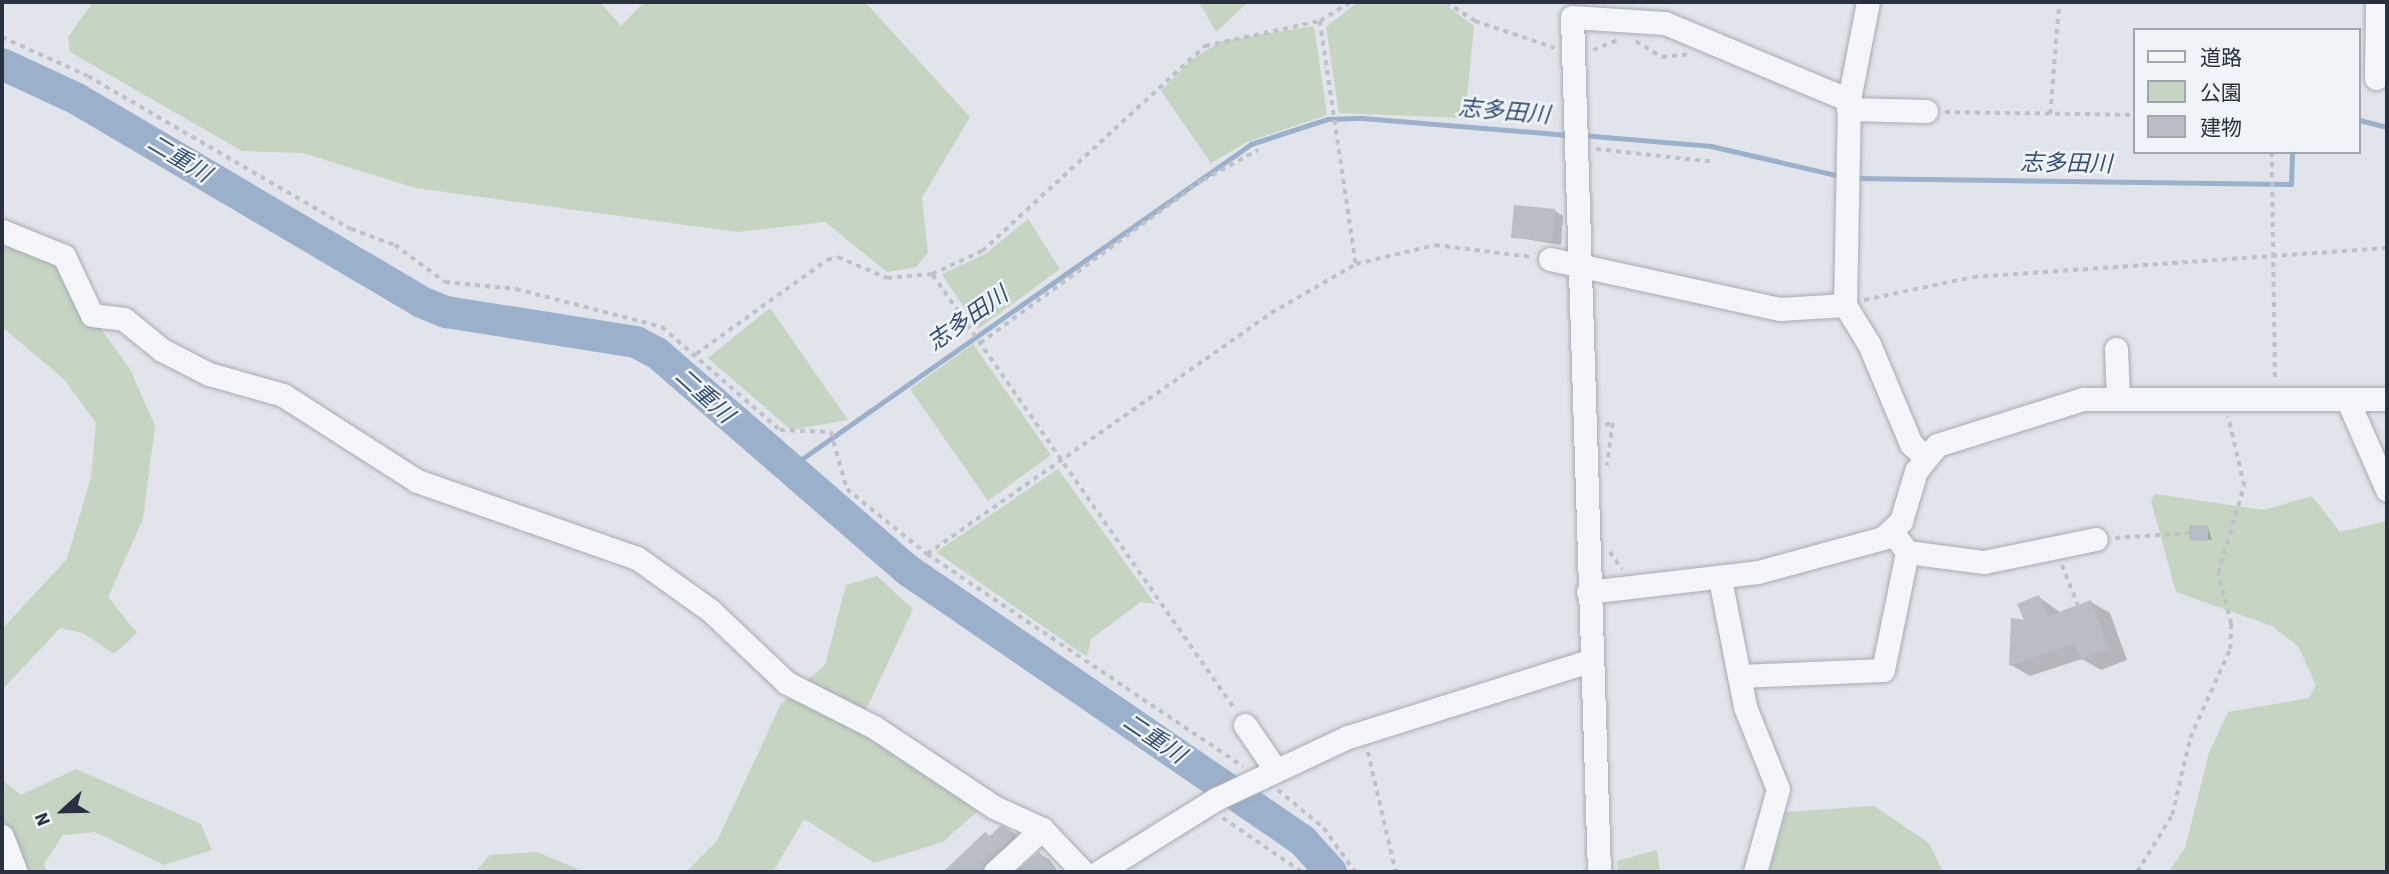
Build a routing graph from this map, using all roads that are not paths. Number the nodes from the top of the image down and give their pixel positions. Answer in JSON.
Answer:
{"nodes":[{"id":1,"x":1868,"y":2,"type":"edge"},
{"id":2,"x":2377,"y":2,"type":"edge"},
{"id":3,"x":1572,"y":9,"type":"edge"},
{"id":4,"x":2374,"y":78,"type":"edge"},
{"id":5,"x":1848,"y":104,"type":"junction"},
{"id":6,"x":1926,"y":111,"type":"road end"},
{"id":7,"x":2,"y":231,"type":"edge"},
{"id":8,"x":1550,"y":259,"type":"road end"},
{"id":9,"x":1580,"y":267,"type":"junction"},
{"id":10,"x":1845,"y":304,"type":"junction"},
{"id":11,"x":2116,"y":349,"type":"dead end"},
{"id":12,"x":2118,"y":397,"type":"junction"},
{"id":13,"x":2387,"y":399,"type":"edge"},
{"id":14,"x":2348,"y":401,"type":"junction"},
{"id":15,"x":1925,"y":456,"type":"junction"},
{"id":16,"x":2387,"y":490,"type":"edge"},
{"id":17,"x":1893,"y":533,"type":"junction"},
{"id":18,"x":2096,"y":539,"type":"road end"},
{"id":19,"x":1907,"y":552,"type":"junction"},
{"id":20,"x":1720,"y":579,"type":"junction"},
{"id":21,"x":1594,"y":592,"type":"junction"},
{"id":22,"x":1590,"y":661,"type":"junction"},
{"id":23,"x":1739,"y":676,"type":"junction"},
{"id":24,"x":1245,"y":724,"type":"road end"},
{"id":25,"x":1262,"y":776,"type":"junction"},
{"id":26,"x":1042,"y":829,"type":"junction"},
{"id":27,"x":2,"y":836,"type":"edge"},
{"id":28,"x":16,"y":872,"type":"edge"},
{"id":29,"x":995,"y":872,"type":"edge"},
{"id":30,"x":1083,"y":872,"type":"edge"},
{"id":31,"x":1100,"y":872,"type":"edge"},
{"id":32,"x":1598,"y":872,"type":"edge"},
{"id":33,"x":1755,"y":872,"type":"edge"}],
"edges":[{"from":1,"to":5,"type":"street"},
{"from":2,"to":4,"type":"street"},
{"from":3,"to":5,"type":"street"},
{"from":3,"to":9,"type":"street"},
{"from":5,"to":6,"type":"street"},
{"from":5,"to":10,"type":"street"},
{"from":7,"to":26,"type":"street"},
{"from":8,"to":9,"type":"street"},
{"from":9,"to":10,"type":"street"},
{"from":9,"to":21,"type":"street"},
{"from":10,"to":15,"type":"street"},
{"from":11,"to":12,"type":"street"},
{"from":12,"to":14,"type":"street"},
{"from":12,"to":15,"type":"street"},
{"from":13,"to":14,"type":"street"},
{"from":14,"to":16,"type":"street"},
{"from":15,"to":17,"type":"street"},
{"from":17,"to":19,"type":"street"},
{"from":17,"to":20,"type":"street"},
{"from":18,"to":19,"type":"street"},
{"from":19,"to":23,"type":"street"},
{"from":20,"to":21,"type":"street"},
{"from":20,"to":23,"type":"street"},
{"from":21,"to":22,"type":"street"},
{"from":22,"to":25,"type":"street"},
{"from":22,"to":32,"type":"street"},
{"from":23,"to":33,"type":"street"},
{"from":24,"to":25,"type":"street"},
{"from":25,"to":31,"type":"street"},
{"from":26,"to":29,"type":"street"},
{"from":26,"to":30,"type":"street"},
{"from":27,"to":28,"type":"street"}]}
